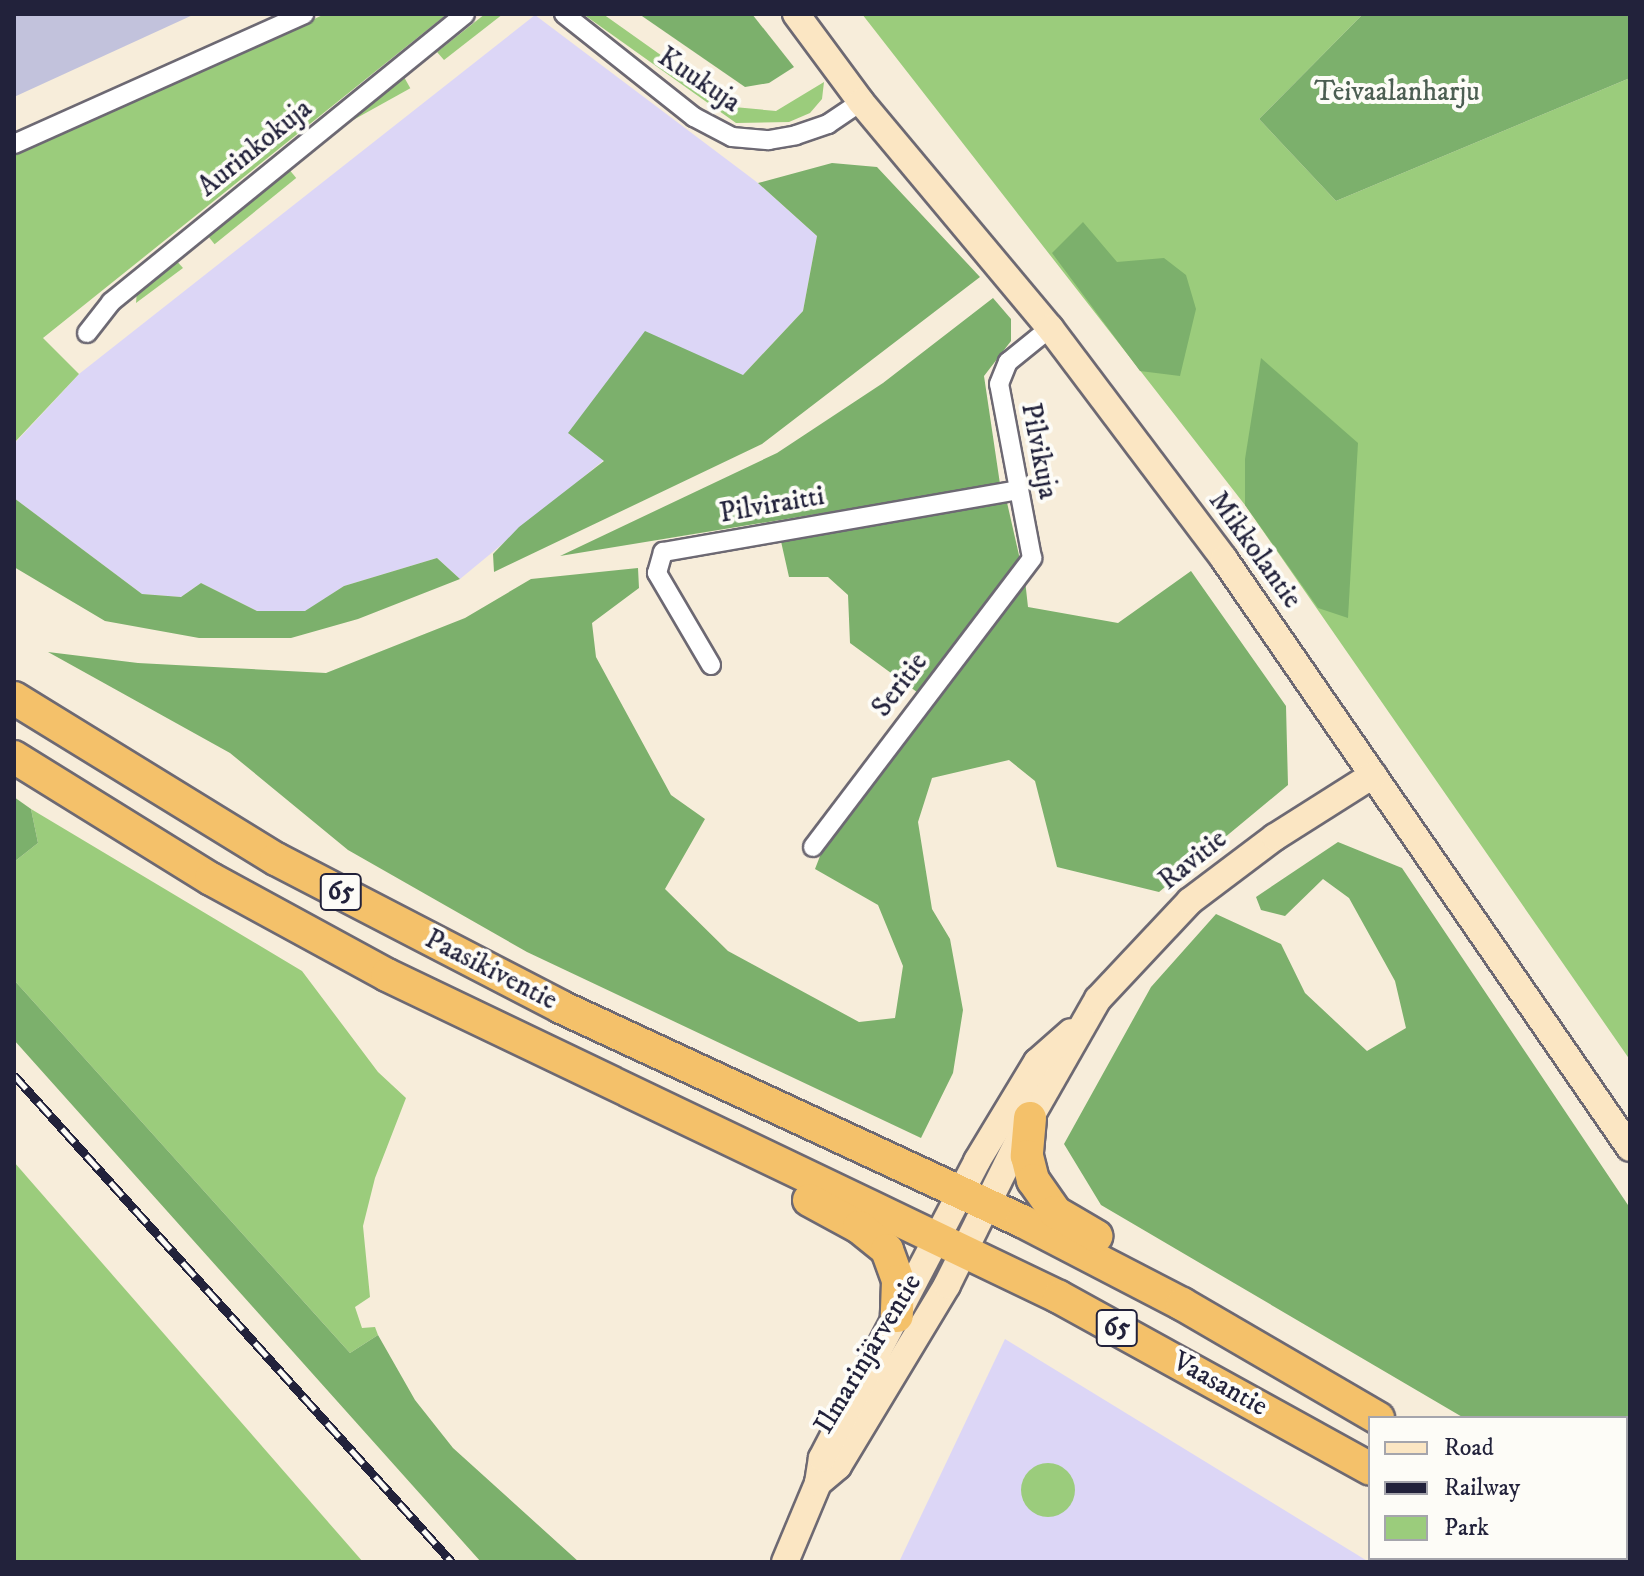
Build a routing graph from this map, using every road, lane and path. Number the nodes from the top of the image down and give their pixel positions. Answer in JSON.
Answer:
{"nodes":[{"id":1,"x":304,"y":14,"type":"edge"},
{"id":2,"x":465,"y":14,"type":"edge"},
{"id":3,"x":564,"y":14,"type":"edge"},
{"id":4,"x":796,"y":14,"type":"edge"},
{"id":5,"x":861,"y":102,"type":"junction"},
{"id":6,"x":14,"y":144,"type":"edge"},
{"id":7,"x":1050,"y":328,"type":"junction"},
{"id":8,"x":87,"y":333,"type":"dead end"},
{"id":9,"x":1018,"y":490,"type":"junction"},
{"id":10,"x":1032,"y":558,"type":"joint"},
{"id":11,"x":711,"y":665,"type":"dead end"},
{"id":12,"x":14,"y":698,"type":"edge"},
{"id":13,"x":14,"y":757,"type":"edge"},
{"id":14,"x":1373,"y":775,"type":"junction"},
{"id":15,"x":813,"y":847,"type":"dead end"},
{"id":16,"x":1080,"y":1025,"type":"junction"},
{"id":17,"x":1030,"y":1118,"type":"junction"},
{"id":18,"x":695,"y":1124,"type":"junction"},
{"id":19,"x":1630,"y":1148,"type":"edge"},
{"id":20,"x":974,"y":1199,"type":"junction"},
{"id":21,"x":952,"y":1244,"type":"junction"},
{"id":22,"x":1182,"y":1304,"type":"junction"},
{"id":23,"x":897,"y":1316,"type":"junction"},
{"id":24,"x":1375,"y":1416,"type":"edge"},
{"id":25,"x":1368,"y":1468,"type":"edge"},
{"id":26,"x":818,"y":1483,"type":"junction"},
{"id":27,"x":782,"y":1558,"type":"edge"}],
"edges":[{"from":1,"to":6,"type":"street"},
{"from":2,"to":8,"type":"street","name":"Aurinkokuja"},
{"from":3,"to":5,"type":"street","name":"Kuukuja"},
{"from":4,"to":5,"type":"main road","name":"Mikkolantie"},
{"from":5,"to":7,"type":"main road","name":"Mikkolantie"},
{"from":7,"to":9,"type":"street","name":"Pilvikuja"},
{"from":7,"to":14,"type":"main road","name":"Mikkolantie"},
{"from":9,"to":10,"type":"street","name":"Pilvikuja"},
{"from":9,"to":11,"type":"street","name":"Pilviraitti"},
{"from":10,"to":15,"type":"street","name":"Seritie"},
{"from":12,"to":20,"type":"highway","name":"Paasikiventie","number":"65"},
{"from":13,"to":18,"type":"highway","name":"Paasikiventie","number":"65"},
{"from":14,"to":16,"type":"main road","name":"Ravitie"},
{"from":14,"to":19,"type":"main road","name":"Mikkolantie"},
{"from":16,"to":17,"type":"main road","name":"Ravitie"},
{"from":16,"to":20,"type":"main road","name":"Ravitie"},
{"from":17,"to":20,"type":"main road","name":"Ravitie"},
{"from":17,"to":22,"type":"highway","number":"65"},
{"from":18,"to":21,"type":"highway","name":"Paasikiventie","number":"65"},
{"from":18,"to":23,"type":"highway"},
{"from":20,"to":21,"type":"main road","name":"Ravitie"},
{"from":20,"to":22,"type":"highway","name":"Vaasantie","number":"65"},
{"from":21,"to":23,"type":"main road","name":"Ilmarinjärventie"},
{"from":21,"to":25,"type":"highway","name":"Vaasantie","number":"65"},
{"from":21,"to":26,"type":"main road","name":"Ilmarinjärventie"},
{"from":22,"to":24,"type":"highway","name":"Vaasantie","number":"65"},
{"from":23,"to":26,"type":"main road","name":"Ilmarinjärventie"},
{"from":26,"to":27,"type":"main road","name":"Ilmarinjärventie"}]}
